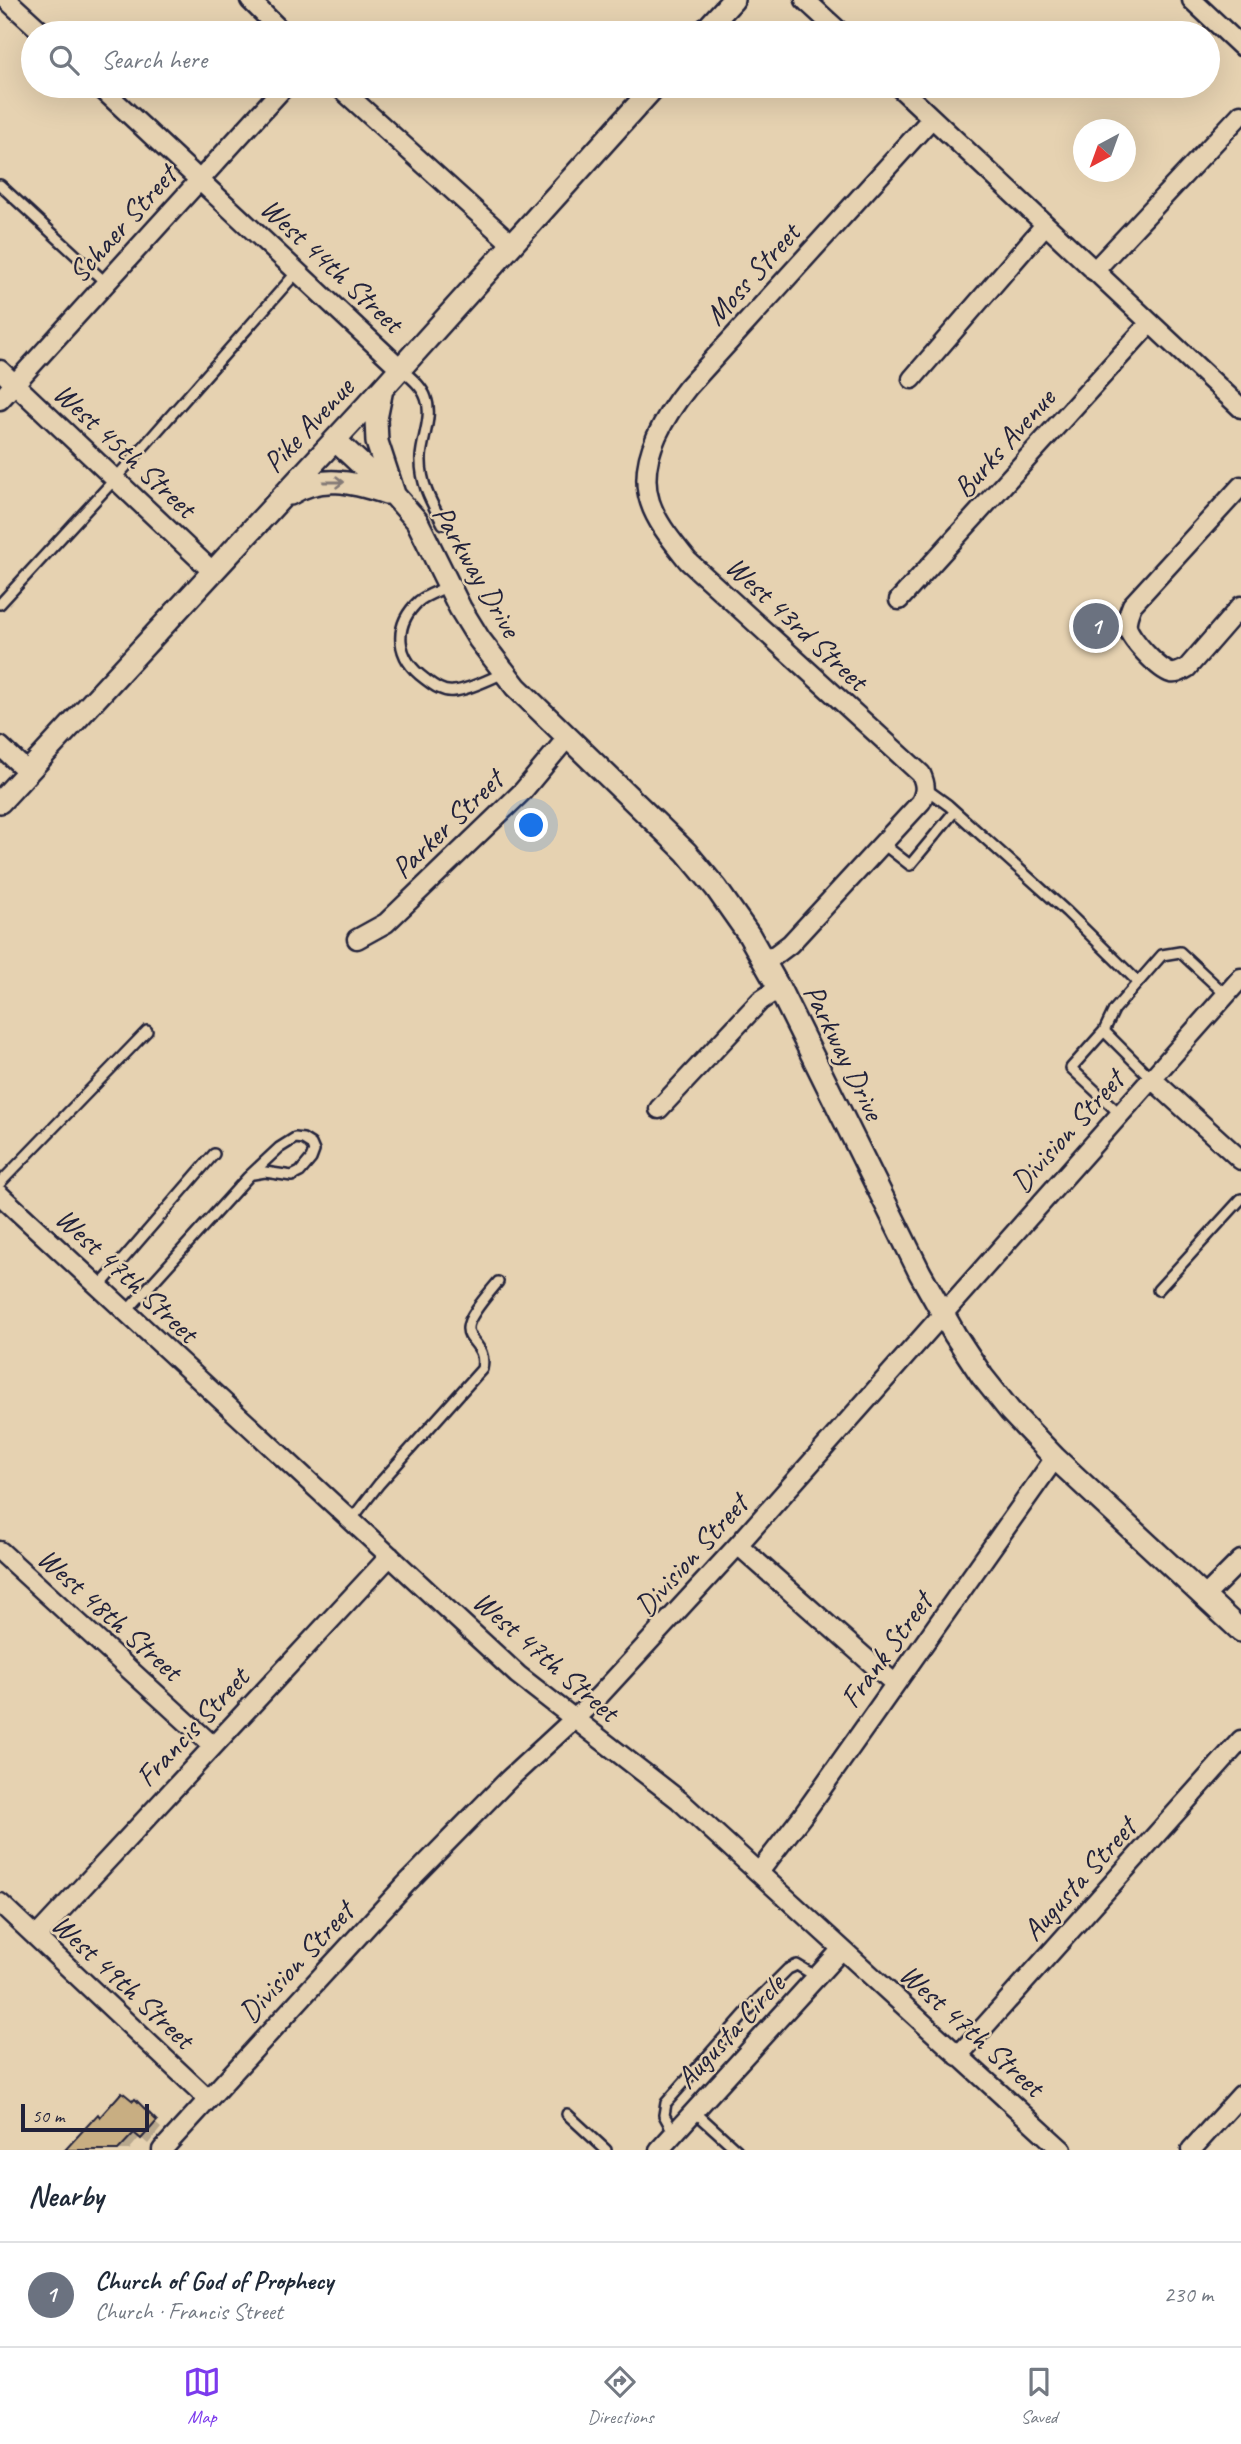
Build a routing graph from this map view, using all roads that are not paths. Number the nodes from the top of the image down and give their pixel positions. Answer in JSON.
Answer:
{"nodes":[{"id":1,"x":7,"y":0,"type":"edge"},
{"id":2,"x":733,"y":0,"type":"edge"},
{"id":3,"x":805,"y":0,"type":"edge"},
{"id":4,"x":1192,"y":0,"type":"edge"},
{"id":5,"x":253,"y":1,"type":"edge"},
{"id":6,"x":30,"y":21,"type":"edge"},
{"id":7,"x":272,"y":21,"type":"edge"},
{"id":8,"x":714,"y":21,"type":"edge"},
{"id":9,"x":828,"y":21,"type":"edge"},
{"id":10,"x":1214,"y":21,"type":"edge"},
{"id":11,"x":1220,"y":26,"type":"edge"},
{"id":12,"x":1241,"y":46,"type":"edge"},
{"id":13,"x":112,"y":98,"type":"edge"},
{"id":14,"x":274,"y":98,"type":"edge"},
{"id":15,"x":351,"y":98,"type":"edge"},
{"id":16,"x":644,"y":98,"type":"edge"},
{"id":17,"x":911,"y":98,"type":"edge"},
{"id":18,"x":1241,"y":114,"type":"edge"},
{"id":19,"x":932,"y":118,"type":"junction"},
{"id":20,"x":200,"y":179,"type":"junction"},
{"id":21,"x":0,"y":185,"type":"edge"},
{"id":22,"x":1045,"y":225,"type":"junction"},
{"id":23,"x":512,"y":244,"type":"junction"},
{"id":24,"x":298,"y":271,"type":"junction"},
{"id":25,"x":1094,"y":271,"type":"junction"},
{"id":26,"x":106,"y":283,"type":"junction"},
{"id":27,"x":1150,"y":323,"type":"junction"},
{"id":28,"x":400,"y":368,"type":"junction"},
{"id":29,"x":0,"y":370,"type":"edge"},
{"id":30,"x":912,"y":379,"type":"dead end"},
{"id":31,"x":15,"y":384,"type":"junction"},
{"id":32,"x":382,"y":389,"type":"junction"},
{"id":33,"x":0,"y":400,"type":"edge"},
{"id":34,"x":1241,"y":408,"type":"edge"},
{"id":35,"x":335,"y":440,"type":"junction"},
{"id":36,"x":116,"y":479,"type":"junction"},
{"id":37,"x":647,"y":486,"type":"joint"},
{"id":38,"x":1241,"y":486,"type":"edge"},
{"id":39,"x":395,"y":496,"type":"junction"},
{"id":40,"x":276,"y":503,"type":"junction"},
{"id":41,"x":443,"y":524,"type":"dead end"},
{"id":42,"x":212,"y":571,"type":"junction"},
{"id":43,"x":448,"y":586,"type":"junction"},
{"id":44,"x":899,"y":600,"type":"dead end"},
{"id":45,"x":0,"y":604,"type":"edge"},
{"id":46,"x":1241,"y":606,"type":"edge"},
{"id":47,"x":504,"y":673,"type":"junction"},
{"id":48,"x":567,"y":738,"type":"junction"},
{"id":49,"x":0,"y":746,"type":"edge"},
{"id":50,"x":27,"y":771,"type":"junction"},
{"id":51,"x":926,"y":789,"type":"junction"},
{"id":52,"x":0,"y":802,"type":"edge"},
{"id":53,"x":954,"y":811,"type":"junction"},
{"id":54,"x":883,"y":844,"type":"junction"},
{"id":55,"x":357,"y":939,"type":"dead end"},
{"id":56,"x":766,"y":962,"type":"junction"},
{"id":57,"x":1241,"y":978,"type":"edge"},
{"id":58,"x":1138,"y":982,"type":"junction"},
{"id":59,"x":779,"y":988,"type":"junction"},
{"id":60,"x":1226,"y":995,"type":"junction"},
{"id":61,"x":147,"y":1031,"type":"dead end"},
{"id":62,"x":1104,"y":1031,"type":"junction"},
{"id":63,"x":1152,"y":1079,"type":"junction"},
{"id":64,"x":659,"y":1110,"type":"dead end"},
{"id":65,"x":1120,"y":1114,"type":"junction"},
{"id":66,"x":214,"y":1154,"type":"dead end"},
{"id":67,"x":1241,"y":1160,"type":"edge"},
{"id":68,"x":253,"y":1174,"type":"junction"},
{"id":69,"x":0,"y":1184,"type":"edge"},
{"id":70,"x":0,"y":1195,"type":"edge"},
{"id":71,"x":1241,"y":1199,"type":"edge"},
{"id":72,"x":498,"y":1282,"type":"dead end"},
{"id":73,"x":99,"y":1287,"type":"junction"},
{"id":74,"x":1158,"y":1290,"type":"dead end"},
{"id":75,"x":126,"y":1312,"type":"junction"},
{"id":76,"x":942,"y":1313,"type":"junction"},
{"id":77,"x":1055,"y":1458,"type":"junction"},
{"id":78,"x":351,"y":1520,"type":"junction"},
{"id":79,"x":738,"y":1545,"type":"junction"},
{"id":80,"x":0,"y":1551,"type":"edge"},
{"id":81,"x":390,"y":1556,"type":"junction"},
{"id":82,"x":1241,"y":1560,"type":"edge"},
{"id":83,"x":1204,"y":1597,"type":"junction"},
{"id":84,"x":1241,"y":1631,"type":"edge"},
{"id":85,"x":895,"y":1684,"type":"junction"},
{"id":86,"x":573,"y":1720,"type":"junction"},
{"id":87,"x":1241,"y":1740,"type":"edge"},
{"id":88,"x":213,"y":1746,"type":"junction"},
{"id":89,"x":759,"y":1872,"type":"junction"},
{"id":90,"x":3,"y":1912,"type":"edge"},
{"id":91,"x":36,"y":1937,"type":"junction"},
{"id":92,"x":842,"y":1950,"type":"junction"},
{"id":93,"x":817,"y":1977,"type":"junction"},
{"id":94,"x":958,"y":2056,"type":"junction"},
{"id":95,"x":1241,"y":2095,"type":"edge"},
{"id":96,"x":208,"y":2099,"type":"junction"},
{"id":97,"x":694,"y":2111,"type":"junction"},
{"id":98,"x":567,"y":2114,"type":"dead end"},
{"id":99,"x":674,"y":2133,"type":"junction"},
{"id":100,"x":162,"y":2150,"type":"edge"},
{"id":101,"x":606,"y":2150,"type":"edge"},
{"id":102,"x":659,"y":2150,"type":"edge"},
{"id":103,"x":737,"y":2150,"type":"edge"},
{"id":104,"x":1062,"y":2150,"type":"edge"},
{"id":105,"x":1191,"y":2150,"type":"edge"}],
"edges":[{"from":1,"to":6,"type":"street"},
{"from":2,"to":8,"type":"street"},
{"from":3,"to":9,"type":"street"},
{"from":4,"to":10,"type":"street"},
{"from":5,"to":7,"type":"street"},
{"from":11,"to":12,"type":"street"},
{"from":13,"to":20,"type":"street","name":"West 44th Street"},
{"from":14,"to":20,"type":"street","name":"Schaer Street"},
{"from":15,"to":23,"type":"street"},
{"from":16,"to":23,"type":"street","name":"Pike Avenue"},
{"from":17,"to":19,"type":"street"},
{"from":18,"to":25,"type":"street"},
{"from":19,"to":22,"type":"street"},
{"from":19,"to":37,"type":"street","name":"Moss Street"},
{"from":20,"to":24,"type":"street","name":"West 44th Street"},
{"from":20,"to":26,"type":"street","name":"Schaer Street"},
{"from":21,"to":26,"type":"lane"},
{"from":22,"to":25,"type":"street"},
{"from":22,"to":30,"type":"street"},
{"from":23,"to":28,"type":"street","name":"Pike Avenue"},
{"from":24,"to":28,"type":"street","name":"West 44th Street"},
{"from":24,"to":36,"type":"lane"},
{"from":25,"to":27,"type":"street"},
{"from":26,"to":31,"type":"street","name":"Schaer Street"},
{"from":27,"to":34,"type":"street"},
{"from":27,"to":44,"type":"street","name":"Burks Avenue"},
{"from":28,"to":32,"type":"street","name":"Pike Avenue"},
{"from":28,"to":41,"type":"lane","name":"West 44th Street"},
{"from":29,"to":31,"type":"street","name":"West 45th Street"},
{"from":31,"to":33,"type":"street","name":"Schaer Street"},
{"from":31,"to":36,"type":"street","name":"West 45th Street"},
{"from":32,"to":35,"type":"street","name":"Pike Avenue"},
{"from":32,"to":39,"type":"street","name":"Parkway Drive"},
{"from":35,"to":39,"type":"street","name":"Parkway Drive"},
{"from":35,"to":40,"type":"street","name":"Pike Avenue"},
{"from":36,"to":42,"type":"street","name":"West 45th Street"},
{"from":36,"to":45,"type":"lane"},
{"from":37,"to":51,"type":"street","name":"West 43rd Street"},
{"from":38,"to":46,"type":"street"},
{"from":40,"to":39,"type":"street","name":"Parkway Drive","one_way":true},
{"from":39,"to":43,"type":"street","name":"Parkway Drive"},
{"from":40,"to":42,"type":"street","name":"Pike Avenue"},
{"from":42,"to":50,"type":"street","name":"Pike Avenue"},
{"from":43,"to":47,"type":"street","name":"Parkway Drive"},
{"from":43,"to":47,"type":"lane"},
{"from":47,"to":48,"type":"street","name":"Parkway Drive"},
{"from":48,"to":55,"type":"street","name":"Parker Street"},
{"from":48,"to":56,"type":"street","name":"Parkway Drive"},
{"from":49,"to":50,"type":"street"},
{"from":50,"to":52,"type":"street","name":"Pike Avenue"},
{"from":51,"to":53,"type":"lane"},
{"from":51,"to":54,"type":"street"},
{"from":53,"to":54,"type":"lane"},
{"from":53,"to":58,"type":"lane"},
{"from":54,"to":56,"type":"street"},
{"from":56,"to":59,"type":"street","name":"Parkway Drive"},
{"from":57,"to":60,"type":"street","name":"Division Street"},
{"from":58,"to":60,"type":"lane"},
{"from":58,"to":62,"type":"lane"},
{"from":59,"to":64,"type":"street"},
{"from":59,"to":76,"type":"street","name":"Parkway Drive"},
{"from":60,"to":63,"type":"street","name":"Division Street"},
{"from":61,"to":69,"type":"lane"},
{"from":62,"to":63,"type":"lane"},
{"from":62,"to":65,"type":"lane"},
{"from":63,"to":65,"type":"street","name":"Division Street"},
{"from":63,"to":67,"type":"street"},
{"from":65,"to":76,"type":"street","name":"Division Street"},
{"from":66,"to":73,"type":"lane"},
{"from":68,"to":68,"type":"lane"},
{"from":68,"to":75,"type":"lane"},
{"from":70,"to":73,"type":"street","name":"West 47th Street"},
{"from":71,"to":74,"type":"lane"},
{"from":72,"to":78,"type":"lane"},
{"from":73,"to":75,"type":"street","name":"West 47th Street"},
{"from":75,"to":78,"type":"street","name":"West 47th Street"},
{"from":76,"to":77,"type":"street","name":"Parkway Drive"},
{"from":76,"to":79,"type":"street","name":"Division Street"},
{"from":77,"to":83,"type":"street","name":"Parkway Drive"},
{"from":77,"to":85,"type":"street","name":"Frank Street"},
{"from":78,"to":81,"type":"street","name":"West 47th Street"},
{"from":79,"to":85,"type":"street"},
{"from":79,"to":86,"type":"street","name":"Division Street"},
{"from":80,"to":88,"type":"street","name":"West 48th Street"},
{"from":81,"to":86,"type":"street","name":"West 47th Street"},
{"from":81,"to":88,"type":"street","name":"Francis Street"},
{"from":82,"to":83,"type":"street"},
{"from":83,"to":84,"type":"street","name":"Parkway Drive"},
{"from":85,"to":89,"type":"street","name":"Frank Street"},
{"from":86,"to":89,"type":"street","name":"West 47th Street"},
{"from":86,"to":96,"type":"street","name":"Division Street"},
{"from":87,"to":94,"type":"street","name":"Augusta Street"},
{"from":88,"to":91,"type":"street","name":"Francis Street"},
{"from":89,"to":92,"type":"street","name":"West 47th Street"},
{"from":90,"to":91,"type":"street","name":"West 49th Street"},
{"from":91,"to":96,"type":"street","name":"West 49th Street"},
{"from":92,"to":93,"type":"street","name":"Augusta Circle"},
{"from":92,"to":94,"type":"street","name":"West 47th Street"},
{"from":93,"to":97,"type":"street","name":"Augusta Circle"},
{"from":93,"to":99,"type":"lane"},
{"from":94,"to":104,"type":"street","name":"West 47th Street"},
{"from":95,"to":105,"type":"street"},
{"from":96,"to":100,"type":"street","name":"Division Street"},
{"from":97,"to":99,"type":"street","name":"Augusta Circle"},
{"from":97,"to":103,"type":"lane"},
{"from":98,"to":101,"type":"lane"},
{"from":99,"to":102,"type":"street","name":"Augusta Circle"}]}
